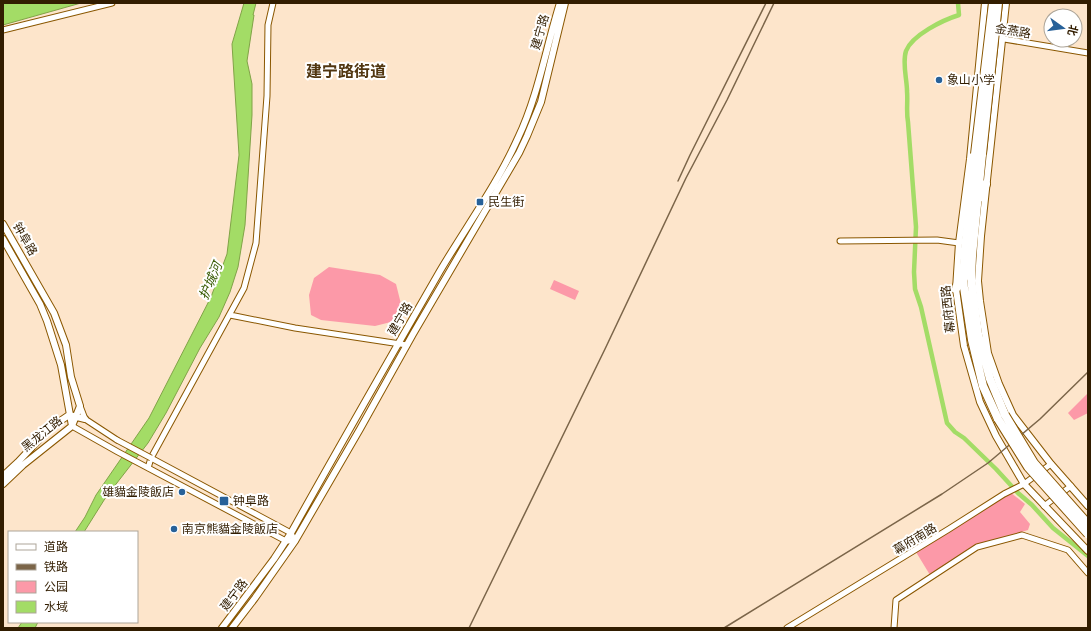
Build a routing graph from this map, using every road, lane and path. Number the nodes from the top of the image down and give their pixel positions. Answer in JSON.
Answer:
{"nodes":[{"id":1,"x":112,"y":3,"type":"edge"},
{"id":2,"x":274,"y":3,"type":"edge"},
{"id":3,"x":560,"y":3,"type":"edge"},
{"id":4,"x":565,"y":3,"type":"edge"},
{"id":5,"x":985,"y":3,"type":"edge"},
{"id":6,"x":1006,"y":3,"type":"edge"},
{"id":7,"x":995,"y":5,"type":"edge"},
{"id":8,"x":1005,"y":11,"type":"junction"},
{"id":9,"x":3,"y":30,"type":"edge"},
{"id":10,"x":982,"y":36,"type":"junction"},
{"id":11,"x":991,"y":37,"type":"junction"},
{"id":12,"x":1003,"y":39,"type":"junction"},
{"id":13,"x":1088,"y":53,"type":"edge"},
{"id":14,"x":979,"y":66,"type":"junction"},
{"id":15,"x":1000,"y":67,"type":"junction"},
{"id":16,"x":978,"y":154,"type":"junction"},
{"id":17,"x":970,"y":161,"type":"junction"},
{"id":18,"x":974,"y":175,"type":"junction"},
{"id":19,"x":986,"y":184,"type":"junction"},
{"id":20,"x":977,"y":207,"type":"junction"},
{"id":21,"x":3,"y":224,"type":"edge"},
{"id":22,"x":3,"y":239,"type":"edge"},
{"id":23,"x":840,"y":241,"type":"dead end"},
{"id":24,"x":960,"y":243,"type":"junction"},
{"id":25,"x":964,"y":266,"type":"junction"},
{"id":26,"x":971,"y":278,"type":"junction"},
{"id":27,"x":956,"y":289,"type":"junction"},
{"id":28,"x":980,"y":301,"type":"junction"},
{"id":29,"x":230,"y":315,"type":"junction"},
{"id":30,"x":398,"y":344,"type":"junction"},
{"id":31,"x":407,"y":345,"type":"junction"},
{"id":32,"x":80,"y":406,"type":"junction"},
{"id":33,"x":73,"y":416,"type":"junction"},
{"id":34,"x":1002,"y":417,"type":"junction"},
{"id":35,"x":85,"y":420,"type":"junction"},
{"id":36,"x":72,"y":426,"type":"junction"},
{"id":37,"x":151,"y":458,"type":"junction"},
{"id":38,"x":1051,"y":464,"type":"junction"},
{"id":39,"x":148,"y":468,"type":"junction"},
{"id":40,"x":3,"y":476,"type":"edge"},
{"id":41,"x":3,"y":484,"type":"edge"},
{"id":42,"x":1024,"y":484,"type":"junction"},
{"id":43,"x":1071,"y":486,"type":"junction"},
{"id":44,"x":1044,"y":506,"type":"junction"},
{"id":45,"x":1088,"y":506,"type":"edge"},
{"id":46,"x":1088,"y":524,"type":"edge"},
{"id":47,"x":291,"y":533,"type":"junction"},
{"id":48,"x":1088,"y":534,"type":"edge"},
{"id":49,"x":295,"y":541,"type":"junction"},
{"id":50,"x":286,"y":542,"type":"junction"},
{"id":51,"x":1088,"y":551,"type":"edge"},
{"id":52,"x":1088,"y":573,"type":"edge"},
{"id":53,"x":222,"y":628,"type":"edge"},
{"id":54,"x":232,"y":628,"type":"edge"},
{"id":55,"x":787,"y":628,"type":"edge"},
{"id":56,"x":894,"y":628,"type":"edge"}],
"edges":[{"from":1,"to":9,"type":"street"},
{"from":2,"to":29,"type":"street"},
{"from":3,"to":30,"type":"main road","name":"建宁路"},
{"from":4,"to":31,"type":"main road","name":"建宁路"},
{"from":5,"to":10,"type":"main road","name":"幕府西路"},
{"from":6,"to":8,"type":"main road"},
{"from":7,"to":8,"type":"main road"},
{"from":7,"to":11,"type":"main road"},
{"from":7,"to":16,"type":"highway","name":"幕府西路","bridge":true},
{"from":8,"to":12,"type":"main road"},
{"from":10,"to":11,"type":"street","name":"金燕路"},
{"from":10,"to":14,"type":"main road","name":"幕府西路"},
{"from":11,"to":12,"type":"street","name":"金燕路"},
{"from":12,"to":13,"type":"street","name":"金燕路"},
{"from":12,"to":15,"type":"main road"},
{"from":14,"to":15,"type":"main road"},
{"from":14,"to":17,"type":"main road","name":"幕府西路"},
{"from":15,"to":19,"type":"main road"},
{"from":16,"to":18,"type":"highway","name":"幕府西路"},
{"from":16,"to":20,"type":"highway","name":"幕府西路"},
{"from":17,"to":18,"type":"highway"},
{"from":17,"to":24,"type":"main road","name":"幕府西路"},
{"from":18,"to":25,"type":"highway","name":"幕府西路"},
{"from":19,"to":20,"type":"highway"},
{"from":19,"to":28,"type":"main road"},
{"from":20,"to":26,"type":"highway","name":"幕府西路"},
{"from":21,"to":32,"type":"main road","name":"钟阜路"},
{"from":22,"to":33,"type":"main road","name":"钟阜路"},
{"from":23,"to":24,"type":"street"},
{"from":24,"to":27,"type":"main road","name":"幕府西路"},
{"from":25,"to":27,"type":"highway"},
{"from":25,"to":34,"type":"highway","name":"幕府西路"},
{"from":26,"to":28,"type":"highway"},
{"from":26,"to":34,"type":"highway","name":"幕府西路"},
{"from":27,"to":42,"type":"main road","name":"幕府西路"},
{"from":28,"to":38,"type":"main road"},
{"from":29,"to":30,"type":"street"},
{"from":29,"to":37,"type":"street"},
{"from":30,"to":31,"type":"street"},
{"from":30,"to":47,"type":"main road","name":"建宁路"},
{"from":31,"to":49,"type":"main road","name":"建宁路"},
{"from":32,"to":33,"type":"main road","name":"黑龙江路"},
{"from":32,"to":35,"type":"street","name":"钟阜路"},
{"from":33,"to":35,"type":"main road","name":"黑龙江路"},
{"from":33,"to":36,"type":"main road","name":"钟阜路"},
{"from":33,"to":40,"type":"main road","name":"黑龙江路"},
{"from":34,"to":46,"type":"highway","name":"幕府西路","bridge":true},
{"from":34,"to":48,"type":"highway","name":"幕府西路","bridge":true},
{"from":35,"to":37,"type":"street","bridge":true},
{"from":36,"to":39,"type":"street"},
{"from":36,"to":41,"type":"main road","name":"黑龙江路"},
{"from":37,"to":39,"type":"street"},
{"from":37,"to":47,"type":"street"},
{"from":38,"to":42,"type":"street","name":"幕府南路"},
{"from":38,"to":43,"type":"main road"},
{"from":39,"to":50,"type":"street"},
{"from":42,"to":44,"type":"main road","name":"幕府西路"},
{"from":42,"to":55,"type":"street","name":"幕府南路"},
{"from":43,"to":44,"type":"street"},
{"from":43,"to":45,"type":"main road"},
{"from":44,"to":51,"type":"main road","name":"幕府西路"},
{"from":47,"to":49,"type":"street"},
{"from":47,"to":50,"type":"main road","name":"建宁路"},
{"from":49,"to":50,"type":"street"},
{"from":49,"to":54,"type":"main road","name":"建宁路"},
{"from":50,"to":53,"type":"main road","name":"建宁路"},
{"from":52,"to":56,"type":"street"}]}
